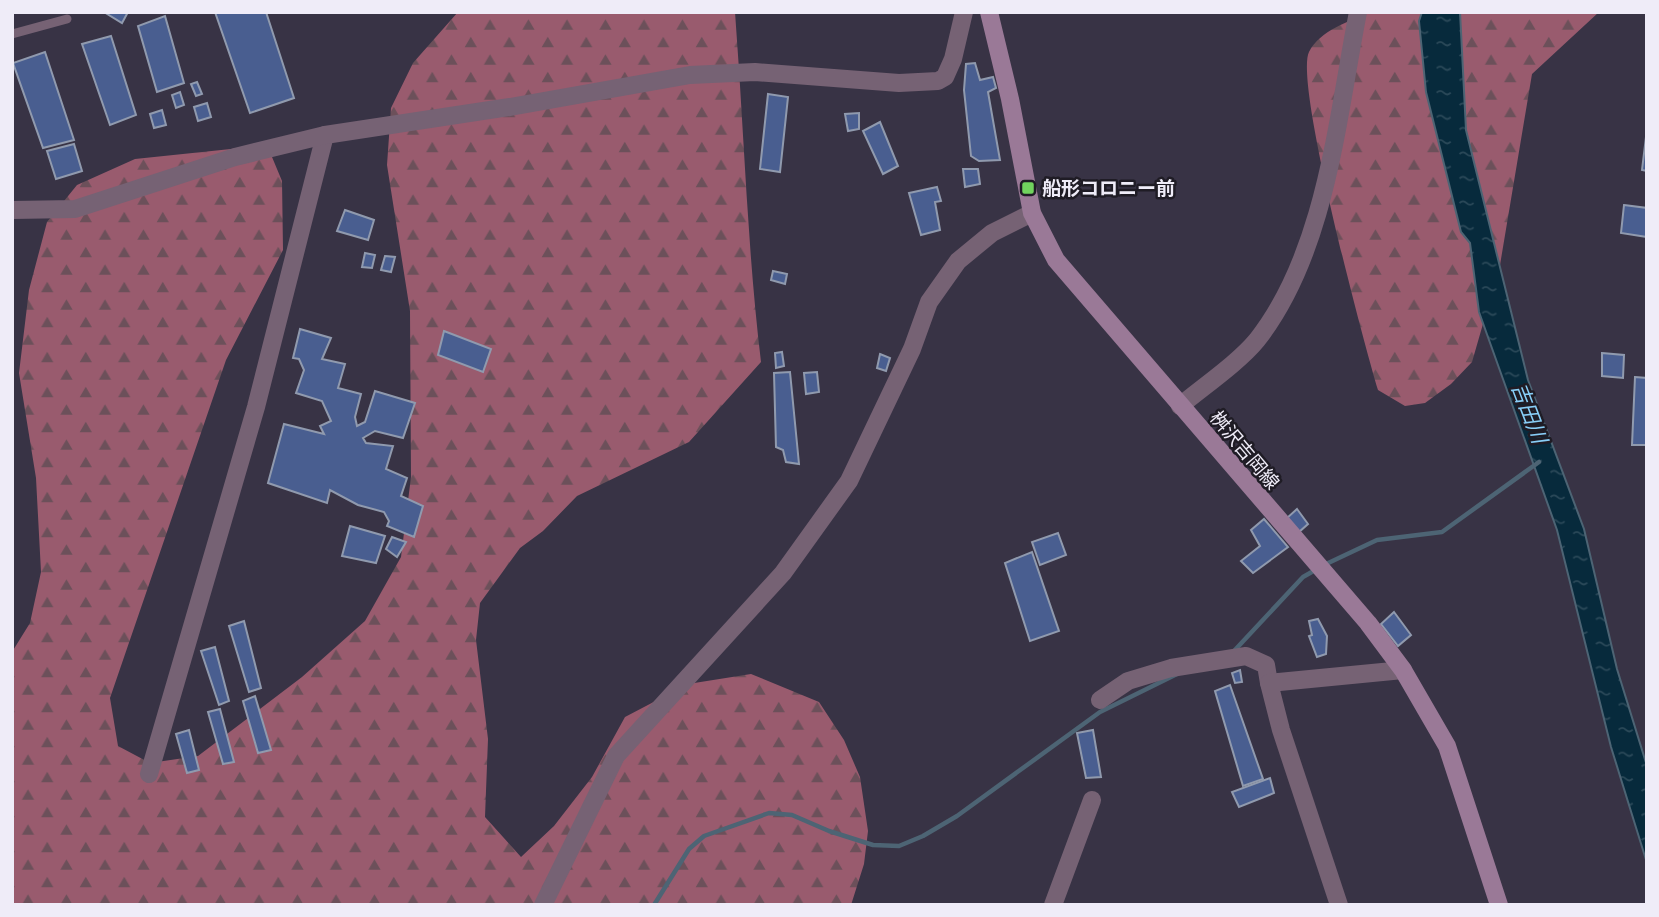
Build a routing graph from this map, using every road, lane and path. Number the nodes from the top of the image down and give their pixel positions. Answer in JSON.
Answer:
{"nodes":[{"id":1,"x":964,"y":12,"type":"edge"},
{"id":2,"x":989,"y":12,"type":"edge"},
{"id":3,"x":1357,"y":12,"type":"edge"},
{"id":4,"x":67,"y":19,"type":"dead end"},
{"id":5,"x":12,"y":34,"type":"edge"},
{"id":6,"x":325,"y":135,"type":"junction"},
{"id":7,"x":12,"y":210,"type":"edge"},
{"id":8,"x":1032,"y":213,"type":"junction"},
{"id":9,"x":1181,"y":406,"type":"junction"},
{"id":10,"x":1403,"y":670,"type":"junction"},
{"id":11,"x":1269,"y":683,"type":"junction"},
{"id":12,"x":1100,"y":700,"type":"dead end"},
{"id":13,"x":149,"y":774,"type":"dead end"},
{"id":14,"x":1092,"y":800,"type":"dead end"},
{"id":15,"x":544,"y":905,"type":"edge"},
{"id":16,"x":1053,"y":905,"type":"edge"},
{"id":17,"x":1339,"y":905,"type":"edge"},
{"id":18,"x":1499,"y":905,"type":"edge"}],
"edges":[{"from":1,"to":6,"type":"street"},
{"from":2,"to":8,"type":"main road","name":"桝沢吉岡線"},
{"from":3,"to":9,"type":"street"},
{"from":4,"to":5,"type":"lane"},
{"from":6,"to":7,"type":"street"},
{"from":6,"to":13,"type":"street"},
{"from":8,"to":9,"type":"main road","name":"桝沢吉岡線"},
{"from":8,"to":15,"type":"street"},
{"from":9,"to":10,"type":"main road","name":"桝沢吉岡線"},
{"from":10,"to":11,"type":"street"},
{"from":10,"to":18,"type":"main road","name":"桝沢吉岡線"},
{"from":11,"to":12,"type":"street"},
{"from":11,"to":17,"type":"street"},
{"from":14,"to":16,"type":"street"}]}
